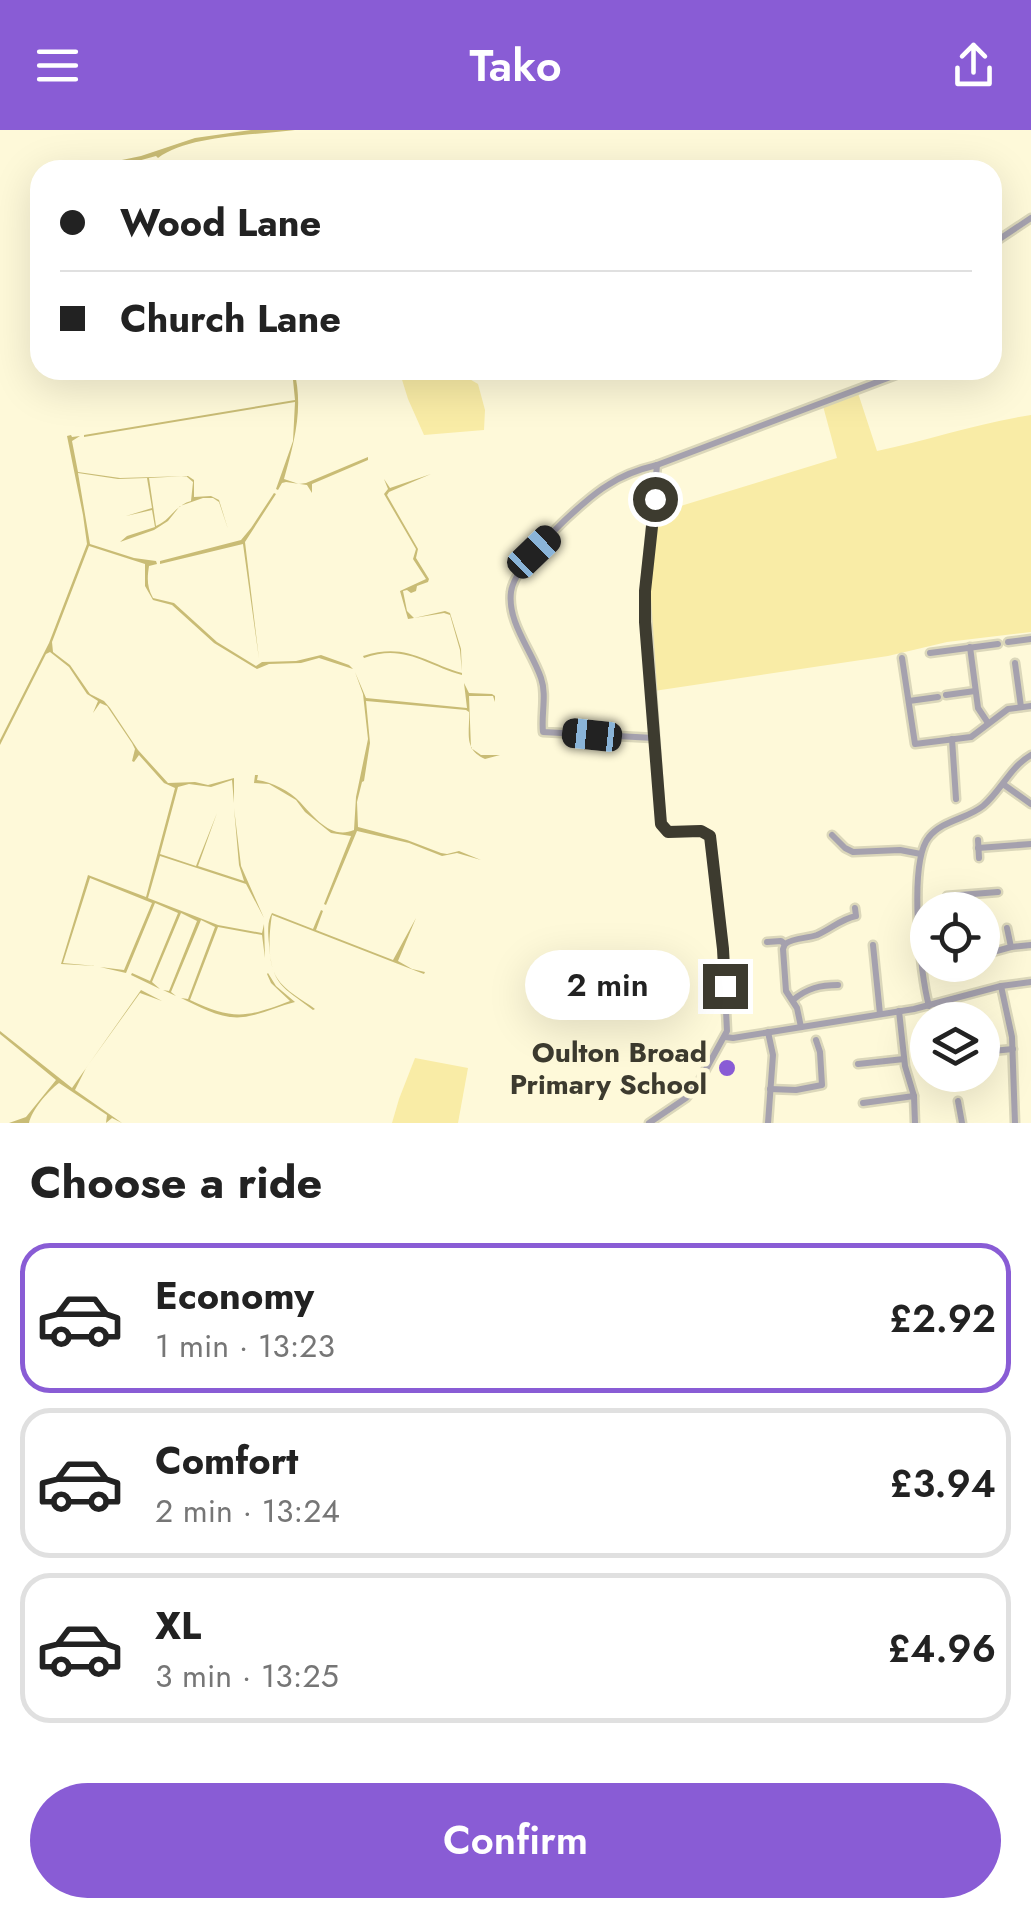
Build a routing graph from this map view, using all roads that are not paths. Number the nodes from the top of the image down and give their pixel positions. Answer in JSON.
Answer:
{"nodes":[{"id":1,"x":1031,"y":218,"type":"edge"},
{"id":2,"x":1002,"y":237,"type":"edge"},
{"id":3,"x":881,"y":380,"type":"edge"},
{"id":4,"x":658,"y":464,"type":"junction"},
{"id":5,"x":1031,"y":638,"type":"edge"},
{"id":6,"x":1008,"y":642,"type":"dead end"},
{"id":7,"x":998,"y":644,"type":"dead end"},
{"id":8,"x":970,"y":648,"type":"junction"},
{"id":9,"x":930,"y":653,"type":"dead end"},
{"id":10,"x":902,"y":658,"type":"dead end"},
{"id":11,"x":1015,"y":663,"type":"dead end"},
{"id":12,"x":975,"y":691,"type":"junction"},
{"id":13,"x":908,"y":701,"type":"junction"},
{"id":14,"x":1031,"y":706,"type":"edge"},
{"id":15,"x":1020,"y":707,"type":"junction"},
{"id":16,"x":988,"y":723,"type":"junction"},
{"id":17,"x":654,"y":738,"type":"junction"},
{"id":18,"x":952,"y":739,"type":"junction"},
{"id":19,"x":1031,"y":755,"type":"edge"},
{"id":20,"x":1003,"y":784,"type":"junction"},
{"id":21,"x":956,"y":799,"type":"dead end"},
{"id":22,"x":1031,"y":804,"type":"edge"},
{"id":23,"x":832,"y":835,"type":"dead end"},
{"id":24,"x":1031,"y":844,"type":"edge"},
{"id":25,"x":978,"y":848,"type":"dead end"},
{"id":26,"x":921,"y":854,"type":"junction"},
{"id":27,"x":855,"y":908,"type":"dead end"},
{"id":28,"x":1007,"y":928,"type":"dead end"},
{"id":29,"x":767,"y":942,"type":"dead end"},
{"id":30,"x":785,"y":944,"type":"junction"},
{"id":31,"x":1031,"y":944,"type":"edge"},
{"id":32,"x":1010,"y":947,"type":"junction"},
{"id":33,"x":1000,"y":950,"type":"edge"},
{"id":34,"x":876,"y":951,"type":"dead end"},
{"id":35,"x":1031,"y":982,"type":"edge"},
{"id":36,"x":838,"y":985,"type":"dead end"},
{"id":37,"x":1000,"y":986,"type":"junction"},
{"id":38,"x":794,"y":1000,"type":"junction"},
{"id":39,"x":928,"y":1002,"type":"edge"},
{"id":40,"x":943,"y":1002,"type":"edge"},
{"id":41,"x":910,"y":1009,"type":"edge"},
{"id":42,"x":900,"y":1011,"type":"junction"},
{"id":43,"x":880,"y":1014,"type":"junction"},
{"id":44,"x":801,"y":1027,"type":"junction"},
{"id":45,"x":768,"y":1032,"type":"junction"},
{"id":46,"x":725,"y":1037,"type":"junction"},
{"id":47,"x":816,"y":1040,"type":"dead end"},
{"id":48,"x":1013,"y":1049,"type":"junction"},
{"id":49,"x":1000,"y":1050,"type":"edge"},
{"id":50,"x":904,"y":1059,"type":"junction"},
{"id":51,"x":858,"y":1064,"type":"dead end"},
{"id":52,"x":770,"y":1089,"type":"junction"},
{"id":53,"x":914,"y":1096,"type":"junction"},
{"id":54,"x":958,"y":1101,"type":"dead end"},
{"id":55,"x":862,"y":1103,"type":"dead end"},
{"id":56,"x":650,"y":1123,"type":"edge"},
{"id":57,"x":768,"y":1123,"type":"edge"},
{"id":58,"x":915,"y":1123,"type":"edge"},
{"id":59,"x":962,"y":1123,"type":"edge"},
{"id":60,"x":1015,"y":1123,"type":"edge"}],
"edges":[{"from":1,"to":2,"type":"street"},
{"from":3,"to":4,"type":"street"},
{"from":4,"to":17,"type":"street"},
{"from":4,"to":17,"type":"street"},
{"from":5,"to":6,"type":"street"},
{"from":7,"to":8,"type":"street"},
{"from":8,"to":9,"type":"street"},
{"from":8,"to":12,"type":"street"},
{"from":10,"to":13,"type":"street"},
{"from":11,"to":15,"type":"street"},
{"from":12,"to":13,"type":"street"},
{"from":12,"to":16,"type":"street"},
{"from":13,"to":18,"type":"street"},
{"from":14,"to":15,"type":"street"},
{"from":15,"to":16,"type":"street"},
{"from":16,"to":18,"type":"street"},
{"from":17,"to":46,"type":"street"},
{"from":18,"to":21,"type":"street"},
{"from":19,"to":20,"type":"street"},
{"from":20,"to":22,"type":"street"},
{"from":20,"to":26,"type":"street"},
{"from":23,"to":26,"type":"street"},
{"from":24,"to":25,"type":"street"},
{"from":26,"to":39,"type":"street"},
{"from":27,"to":30,"type":"street"},
{"from":28,"to":32,"type":"street"},
{"from":29,"to":30,"type":"street"},
{"from":30,"to":38,"type":"street"},
{"from":31,"to":32,"type":"street"},
{"from":32,"to":33,"type":"street"},
{"from":34,"to":43,"type":"street"},
{"from":35,"to":37,"type":"street"},
{"from":36,"to":38,"type":"street"},
{"from":37,"to":40,"type":"street"},
{"from":37,"to":48,"type":"street"},
{"from":38,"to":44,"type":"street"},
{"from":41,"to":42,"type":"street"},
{"from":42,"to":43,"type":"street"},
{"from":42,"to":50,"type":"street"},
{"from":43,"to":44,"type":"street"},
{"from":44,"to":45,"type":"street"},
{"from":45,"to":46,"type":"street"},
{"from":45,"to":52,"type":"street"},
{"from":46,"to":56,"type":"street"},
{"from":47,"to":52,"type":"street"},
{"from":48,"to":49,"type":"street"},
{"from":48,"to":60,"type":"street"},
{"from":50,"to":51,"type":"street"},
{"from":50,"to":53,"type":"street"},
{"from":52,"to":57,"type":"street"},
{"from":53,"to":55,"type":"street"},
{"from":53,"to":58,"type":"street"},
{"from":54,"to":59,"type":"street"}]}
